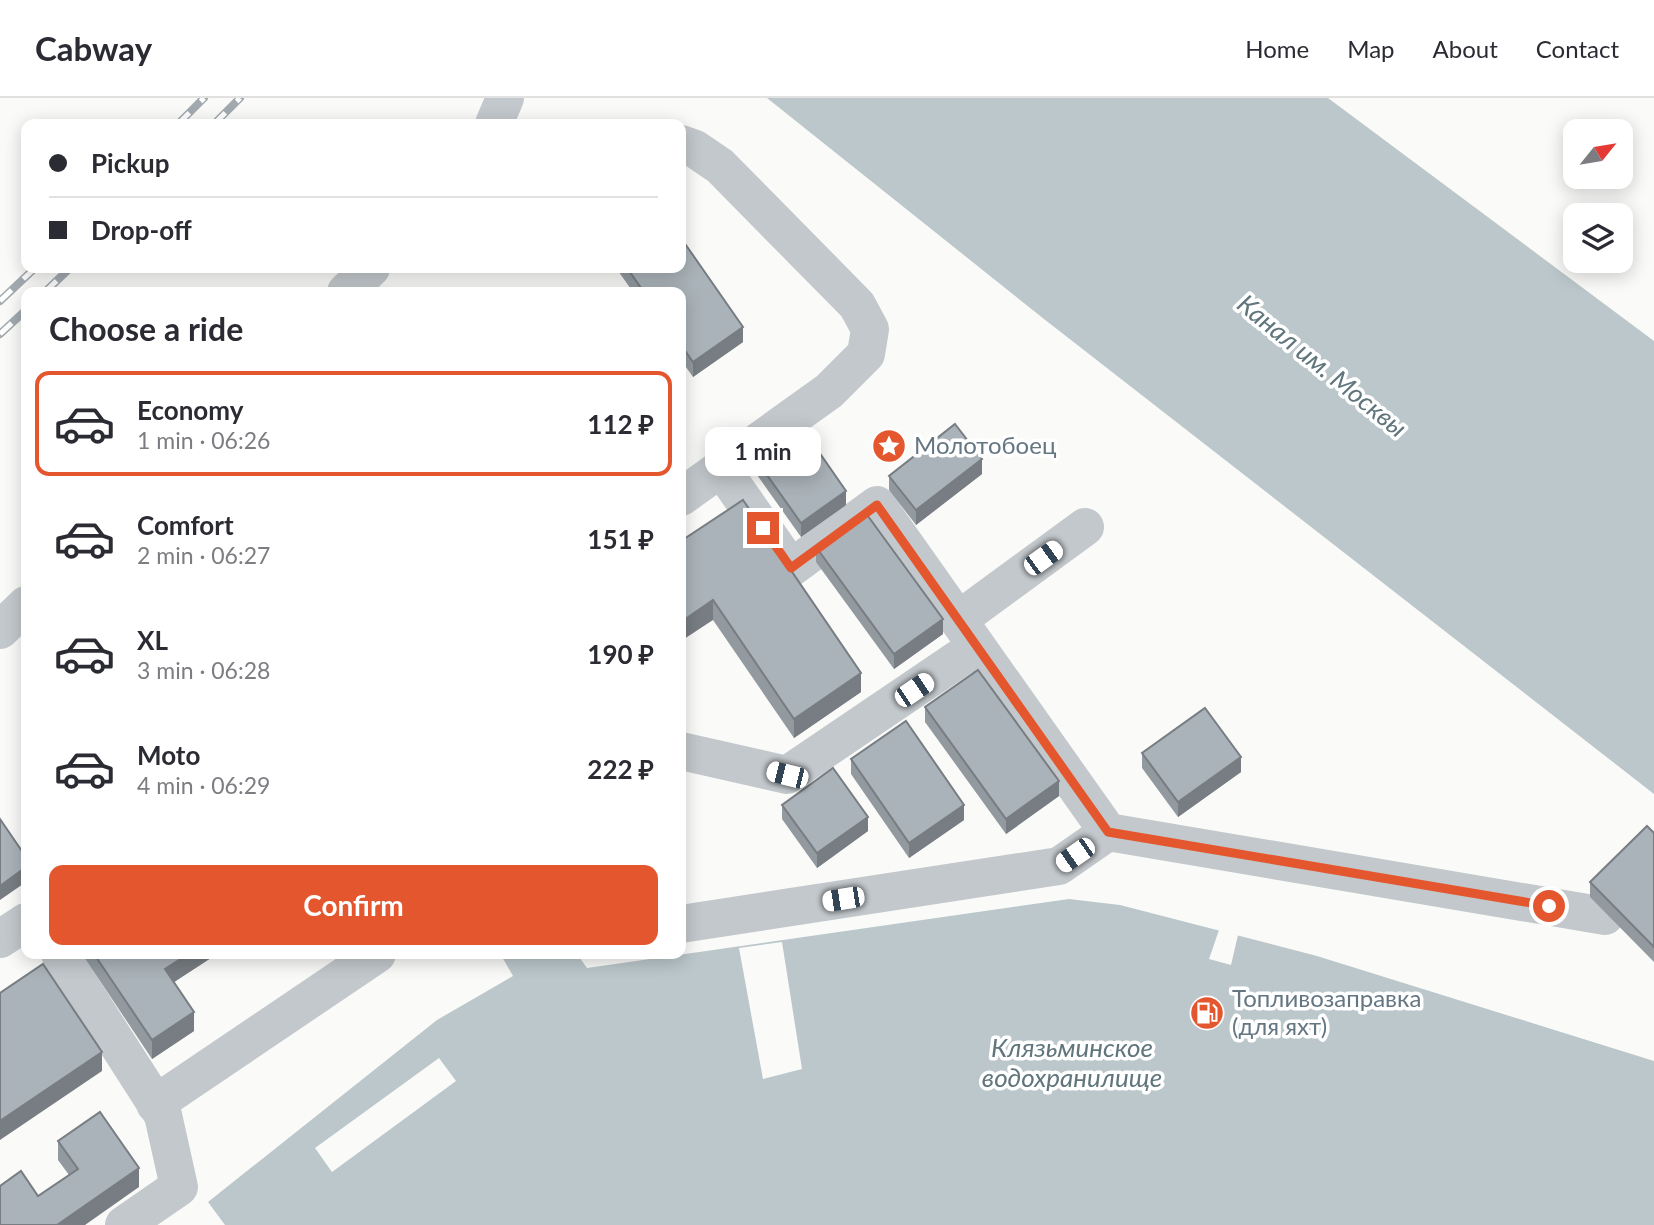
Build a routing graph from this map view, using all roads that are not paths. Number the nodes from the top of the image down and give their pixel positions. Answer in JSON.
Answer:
{"nodes":[{"id":1,"x":505,"y":98,"type":"edge"},
{"id":2,"x":496,"y":119,"type":"edge"},
{"id":3,"x":686,"y":146,"type":"edge"},
{"id":4,"x":366,"y":273,"type":"edge"},
{"id":5,"x":351,"y":287,"type":"edge"},
{"id":6,"x":721,"y":468,"type":"junction"},
{"id":7,"x":686,"y":493,"type":"edge"},
{"id":8,"x":1086,"y":527,"type":"dead end"},
{"id":9,"x":21,"y":610,"type":"edge"},
{"id":10,"x":0,"y":630,"type":"edge"},
{"id":11,"x":967,"y":634,"type":"junction"},
{"id":12,"x":686,"y":751,"type":"edge"},
{"id":13,"x":1108,"y":832,"type":"junction"},
{"id":14,"x":1605,"y":915,"type":"edge"},
{"id":15,"x":686,"y":923,"type":"edge"},
{"id":16,"x":21,"y":925,"type":"edge"},
{"id":17,"x":0,"y":939,"type":"edge"},
{"id":18,"x":63,"y":959,"type":"edge"},
{"id":19,"x":370,"y":959,"type":"edge"},
{"id":20,"x":155,"y":1104,"type":"junction"},
{"id":21,"x":124,"y":1225,"type":"edge"}],
"edges":[{"from":1,"to":2,"type":"street"},
{"from":3,"to":6,"type":"street"},
{"from":4,"to":5,"type":"street"},
{"from":6,"to":7,"type":"street"},
{"from":6,"to":11,"type":"street"},
{"from":8,"to":11,"type":"street"},
{"from":9,"to":10,"type":"street"},
{"from":11,"to":12,"type":"street"},
{"from":11,"to":13,"type":"street"},
{"from":13,"to":14,"type":"street"},
{"from":13,"to":15,"type":"street"},
{"from":16,"to":17,"type":"street"},
{"from":18,"to":20,"type":"street"},
{"from":19,"to":20,"type":"street"},
{"from":20,"to":21,"type":"street"}]}
